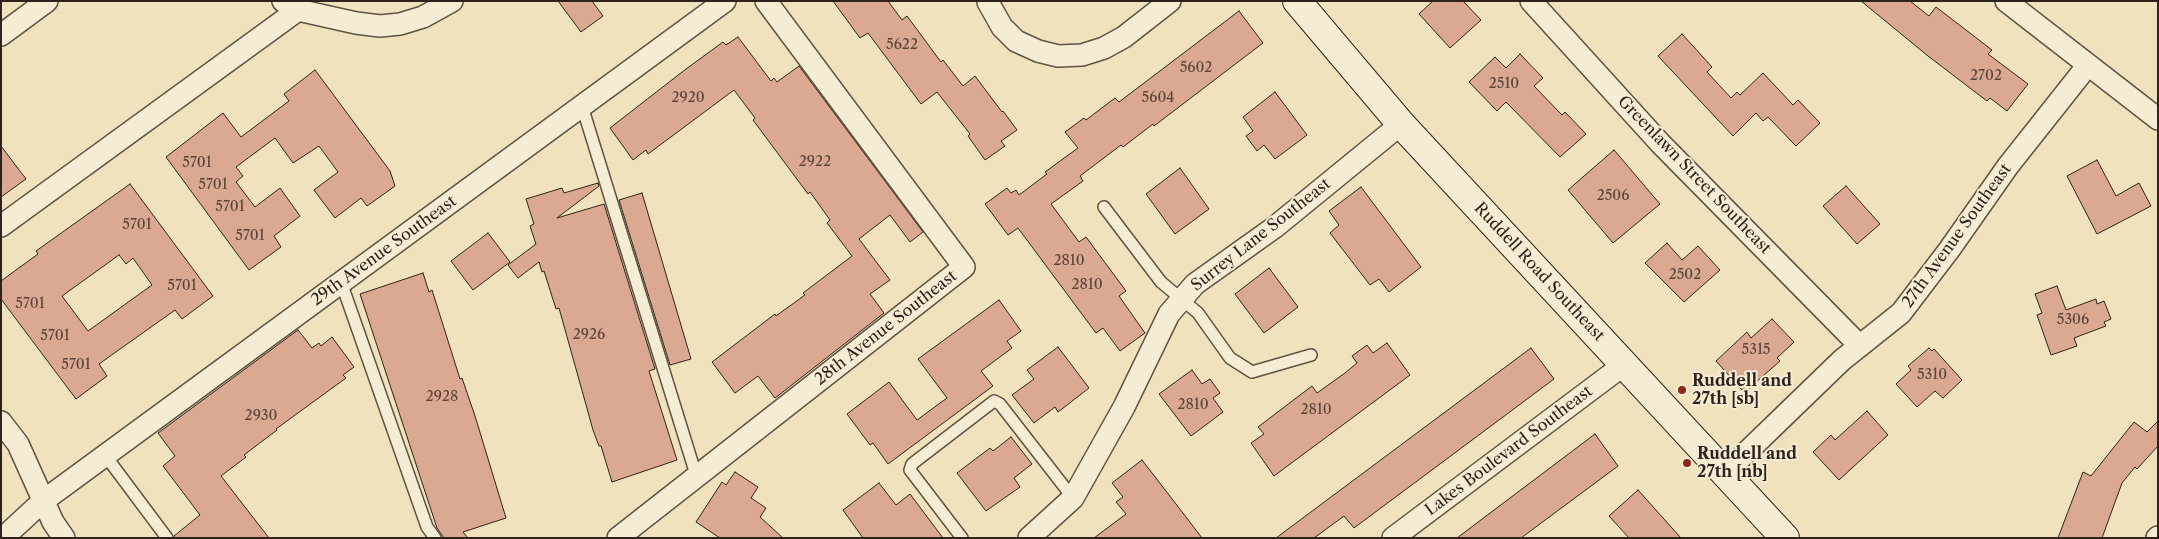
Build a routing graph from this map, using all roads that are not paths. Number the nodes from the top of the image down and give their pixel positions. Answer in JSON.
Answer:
{"nodes":[{"id":1,"x":47,"y":1,"type":"edge"},
{"id":2,"x":452,"y":1,"type":"edge"},
{"id":3,"x":725,"y":1,"type":"edge"},
{"id":4,"x":766,"y":1,"type":"edge"},
{"id":5,"x":1170,"y":1,"type":"edge"},
{"id":6,"x":1297,"y":1,"type":"edge"},
{"id":7,"x":1531,"y":1,"type":"edge"},
{"id":8,"x":2006,"y":1,"type":"edge"},
{"id":9,"x":988,"y":2,"type":"edge"},
{"id":10,"x":290,"y":6,"type":"edge"},
{"id":11,"x":1,"y":35,"type":"edge"},
{"id":12,"x":2088,"y":65,"type":"junction"},
{"id":13,"x":582,"y":106,"type":"junction"},
{"id":14,"x":2158,"y":119,"type":"edge"},
{"id":15,"x":1401,"y":124,"type":"junction"},
{"id":16,"x":1104,"y":207,"type":"dead end"},
{"id":17,"x":1,"y":226,"type":"edge"},
{"id":18,"x":341,"y":282,"type":"junction"},
{"id":19,"x":1181,"y":300,"type":"junction"},
{"id":20,"x":1860,"y":346,"type":"junction"},
{"id":21,"x":1311,"y":355,"type":"dead end"},
{"id":22,"x":1625,"y":364,"type":"junction"},
{"id":23,"x":1,"y":422,"type":"edge"},
{"id":24,"x":105,"y":455,"type":"junction"},
{"id":25,"x":1724,"y":474,"type":"junction"},
{"id":26,"x":697,"y":478,"type":"junction"},
{"id":27,"x":1073,"y":498,"type":"junction"},
{"id":28,"x":43,"y":501,"type":"junction"},
{"id":29,"x":3,"y":538,"type":"edge"},
{"id":30,"x":64,"y":538,"type":"edge"},
{"id":31,"x":167,"y":538,"type":"edge"},
{"id":32,"x":434,"y":538,"type":"edge"},
{"id":33,"x":618,"y":538,"type":"edge"},
{"id":34,"x":962,"y":538,"type":"edge"},
{"id":35,"x":1029,"y":538,"type":"edge"},
{"id":36,"x":1393,"y":538,"type":"edge"},
{"id":37,"x":1785,"y":538,"type":"edge"}],
"edges":[{"from":1,"to":11,"type":"street"},
{"from":2,"to":10,"type":"street"},
{"from":3,"to":13,"type":"street","name":"29th Avenue Southeast"},
{"from":4,"to":26,"type":"street","name":"28th Avenue Southeast"},
{"from":5,"to":9,"type":"street"},
{"from":6,"to":15,"type":"main road","name":"Ruddell Road Southeast"},
{"from":7,"to":20,"type":"street","name":"Greenlawn Street Southeast"},
{"from":8,"to":12,"type":"street"},
{"from":10,"to":17,"type":"street"},
{"from":12,"to":14,"type":"street"},
{"from":12,"to":20,"type":"street","name":"27th Avenue Southeast"},
{"from":13,"to":18,"type":"street","name":"29th Avenue Southeast"},
{"from":13,"to":26,"type":"lane"},
{"from":15,"to":19,"type":"street","name":"Surrey Lane Southeast"},
{"from":15,"to":22,"type":"main road","name":"Ruddell Road Southeast"},
{"from":16,"to":19,"type":"lane"},
{"from":18,"to":24,"type":"street","name":"29th Avenue Southeast"},
{"from":18,"to":32,"type":"lane"},
{"from":19,"to":21,"type":"lane"},
{"from":19,"to":27,"type":"street","name":"Surrey Lane Southeast"},
{"from":20,"to":25,"type":"street","name":"27th Avenue Southeast"},
{"from":22,"to":25,"type":"main road","name":"Ruddell Road Southeast"},
{"from":22,"to":36,"type":"street","name":"Lakes Boulevard Southeast"},
{"from":23,"to":28,"type":"street"},
{"from":24,"to":28,"type":"street","name":"29th Avenue Southeast"},
{"from":24,"to":31,"type":"lane"},
{"from":25,"to":37,"type":"main road","name":"Ruddell Road Southeast"},
{"from":26,"to":33,"type":"street","name":"28th Avenue Southeast"},
{"from":27,"to":34,"type":"lane"},
{"from":27,"to":35,"type":"street","name":"Surrey Lane Southeast"},
{"from":28,"to":29,"type":"street","name":"29th Avenue Southeast"},
{"from":28,"to":30,"type":"street"}]}
